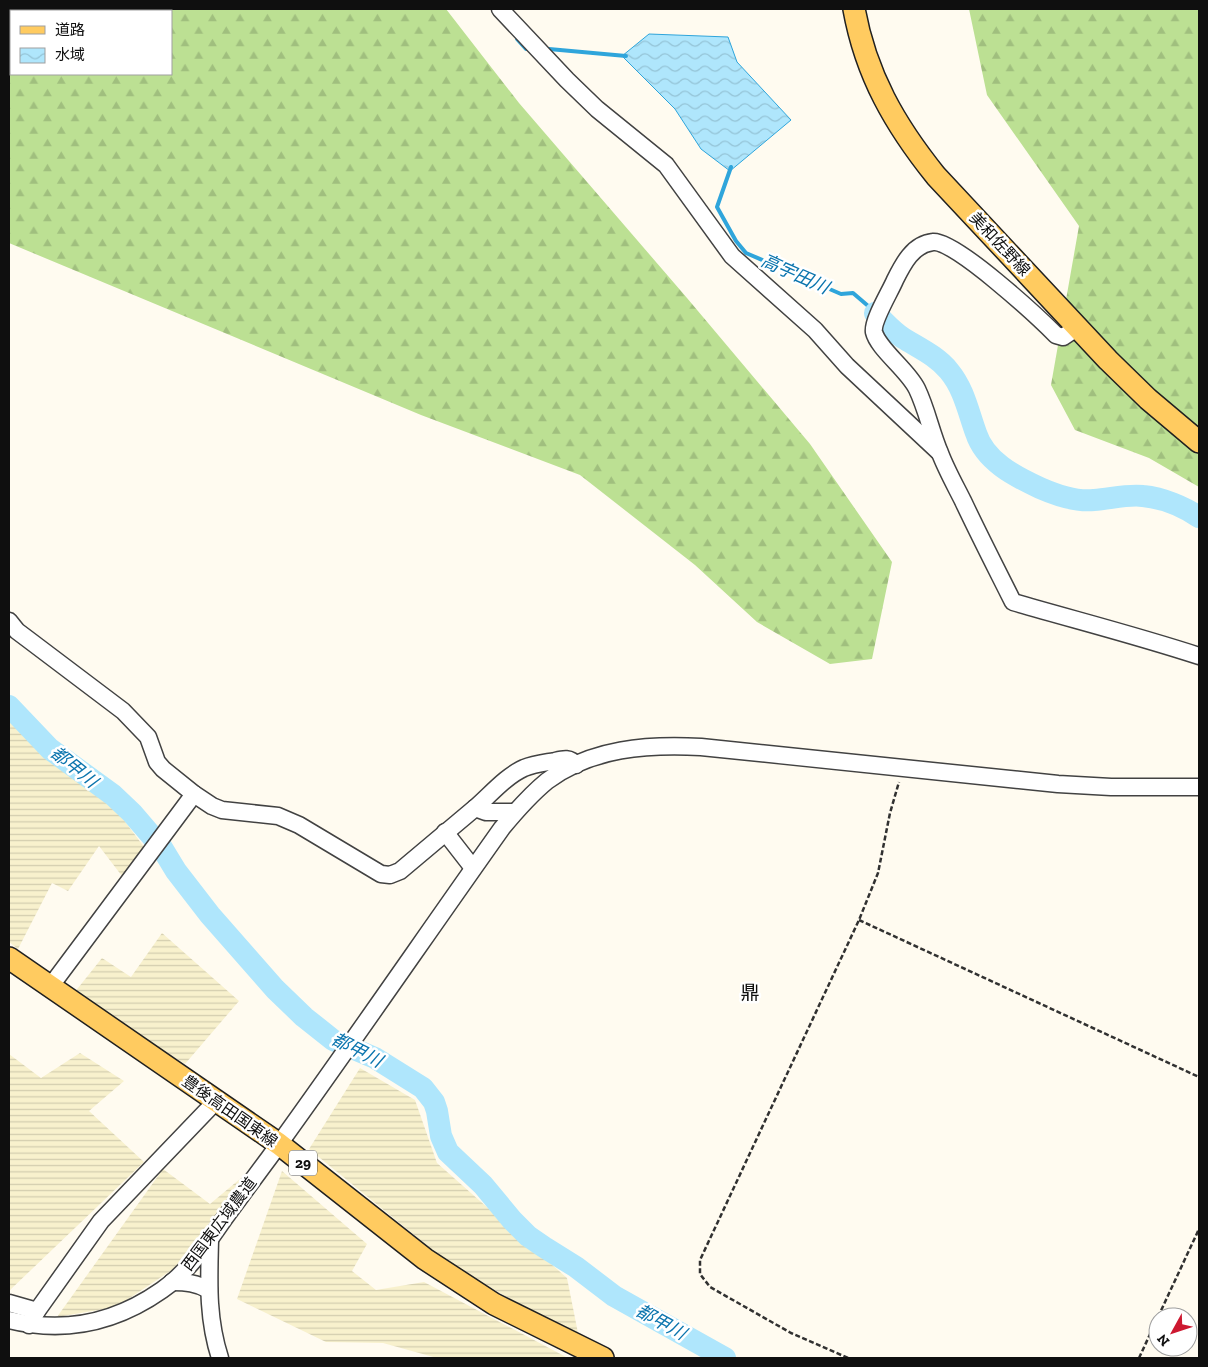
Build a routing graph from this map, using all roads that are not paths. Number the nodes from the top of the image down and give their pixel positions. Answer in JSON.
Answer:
{"nodes":[{"id":1,"x":500,"y":9,"type":"edge"},
{"id":2,"x":854,"y":9,"type":"edge"},
{"id":3,"x":1078,"y":328,"type":"junction"},
{"id":4,"x":1199,"y":442,"type":"edge"},
{"id":5,"x":939,"y":452,"type":"junction"},
{"id":6,"x":9,"y":621,"type":"edge"},
{"id":7,"x":1199,"y":656,"type":"edge"},
{"id":8,"x":576,"y":765,"type":"junction"},
{"id":9,"x":1199,"y":787,"type":"edge"},
{"id":10,"x":194,"y":794,"type":"junction"},
{"id":11,"x":475,"y":808,"type":"junction"},
{"id":12,"x":515,"y":812,"type":"junction"},
{"id":13,"x":445,"y":832,"type":"junction"},
{"id":14,"x":473,"y":868,"type":"junction"},
{"id":15,"x":9,"y":958,"type":"edge"},
{"id":16,"x":50,"y":988,"type":"junction"},
{"id":17,"x":217,"y":1100,"type":"junction"},
{"id":18,"x":279,"y":1144,"type":"junction"},
{"id":19,"x":210,"y":1240,"type":"junction"},
{"id":20,"x":172,"y":1282,"type":"junction"},
{"id":21,"x":209,"y":1290,"type":"junction"},
{"id":22,"x":9,"y":1303,"type":"edge"},
{"id":23,"x":33,"y":1318,"type":"junction"},
{"id":24,"x":9,"y":1320,"type":"edge"},
{"id":25,"x":220,"y":1358,"type":"edge"},
{"id":26,"x":603,"y":1358,"type":"edge"}],
"edges":[{"from":1,"to":5,"type":"street"},
{"from":2,"to":3,"type":"main road","name":"美和佐野線"},
{"from":3,"to":4,"type":"main road","name":"美和佐野線"},
{"from":3,"to":5,"type":"street"},
{"from":5,"to":7,"type":"street"},
{"from":6,"to":10,"type":"street"},
{"from":8,"to":9,"type":"street","name":"西国東広域農道"},
{"from":8,"to":11,"type":"street"},
{"from":8,"to":12,"type":"street","name":"西国東広域農道"},
{"from":10,"to":13,"type":"street"},
{"from":10,"to":16,"type":"street"},
{"from":11,"to":12,"type":"street"},
{"from":11,"to":13,"type":"street"},
{"from":12,"to":14,"type":"street","name":"西国東広域農道"},
{"from":13,"to":14,"type":"street"},
{"from":14,"to":18,"type":"street","name":"西国東広域農道"},
{"from":15,"to":16,"type":"main road","name":"豊後高田国東線","number":"29"},
{"from":16,"to":17,"type":"main road","name":"豊後高田国東線","number":"29"},
{"from":17,"to":18,"type":"main road","name":"豊後高田国東線","number":"29"},
{"from":17,"to":23,"type":"street"},
{"from":18,"to":19,"type":"street","name":"西国東広域農道"},
{"from":18,"to":26,"type":"main road","name":"豊後高田国東線","number":"29"},
{"from":19,"to":20,"type":"street","name":"西国東広域農道"},
{"from":19,"to":21,"type":"street"},
{"from":20,"to":21,"type":"street"},
{"from":20,"to":23,"type":"street","name":"西国東広域農道"},
{"from":21,"to":25,"type":"street"},
{"from":22,"to":23,"type":"street"},
{"from":23,"to":24,"type":"street","name":"西国東広域農道"}]}
